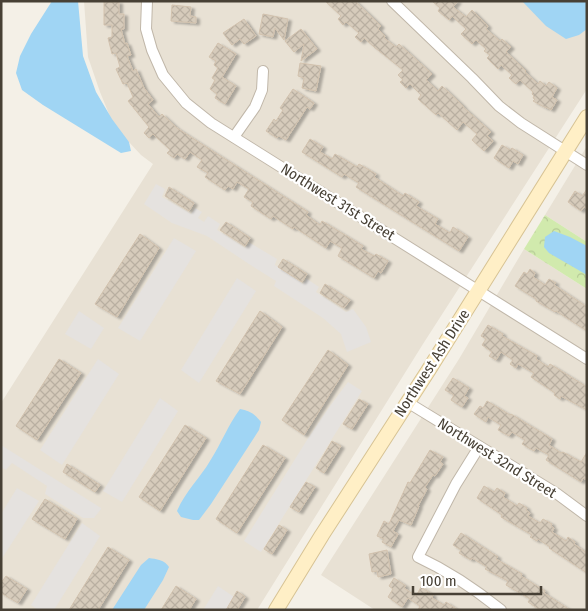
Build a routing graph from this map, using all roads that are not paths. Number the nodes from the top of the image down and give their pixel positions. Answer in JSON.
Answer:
{"nodes":[{"id":1,"x":147,"y":1,"type":"edge"},
{"id":2,"x":392,"y":1,"type":"edge"},
{"id":3,"x":263,"y":71,"type":"dead end"},
{"id":4,"x":587,"y":117,"type":"edge"},
{"id":5,"x":234,"y":137,"type":"junction"},
{"id":6,"x":565,"y":151,"type":"junction"},
{"id":7,"x":587,"y":165,"type":"edge"},
{"id":8,"x":478,"y":290,"type":"junction"},
{"id":9,"x":587,"y":359,"type":"edge"},
{"id":10,"x":407,"y":402,"type":"junction"},
{"id":11,"x":479,"y":447,"type":"junction"},
{"id":12,"x":587,"y":516,"type":"edge"},
{"id":13,"x":276,"y":610,"type":"edge"},
{"id":14,"x":501,"y":610,"type":"edge"}],
"edges":[{"from":1,"to":5,"type":"street","name":"Northwest 31st Street"},
{"from":2,"to":6,"type":"street"},
{"from":3,"to":5,"type":"street"},
{"from":4,"to":6,"type":"street","name":"Northwest Ash Drive"},
{"from":5,"to":8,"type":"street","name":"Northwest 31st Street"},
{"from":6,"to":7,"type":"street"},
{"from":6,"to":8,"type":"street","name":"Northwest Ash Drive"},
{"from":8,"to":9,"type":"street","name":"Northwest 31st Street"},
{"from":8,"to":10,"type":"street","name":"Northwest Ash Drive"},
{"from":10,"to":11,"type":"street","name":"Northwest 32nd Street"},
{"from":10,"to":13,"type":"street","name":"Northwest Ash Drive"},
{"from":11,"to":12,"type":"street","name":"Northwest 32nd Street"},
{"from":11,"to":14,"type":"street"}]}
